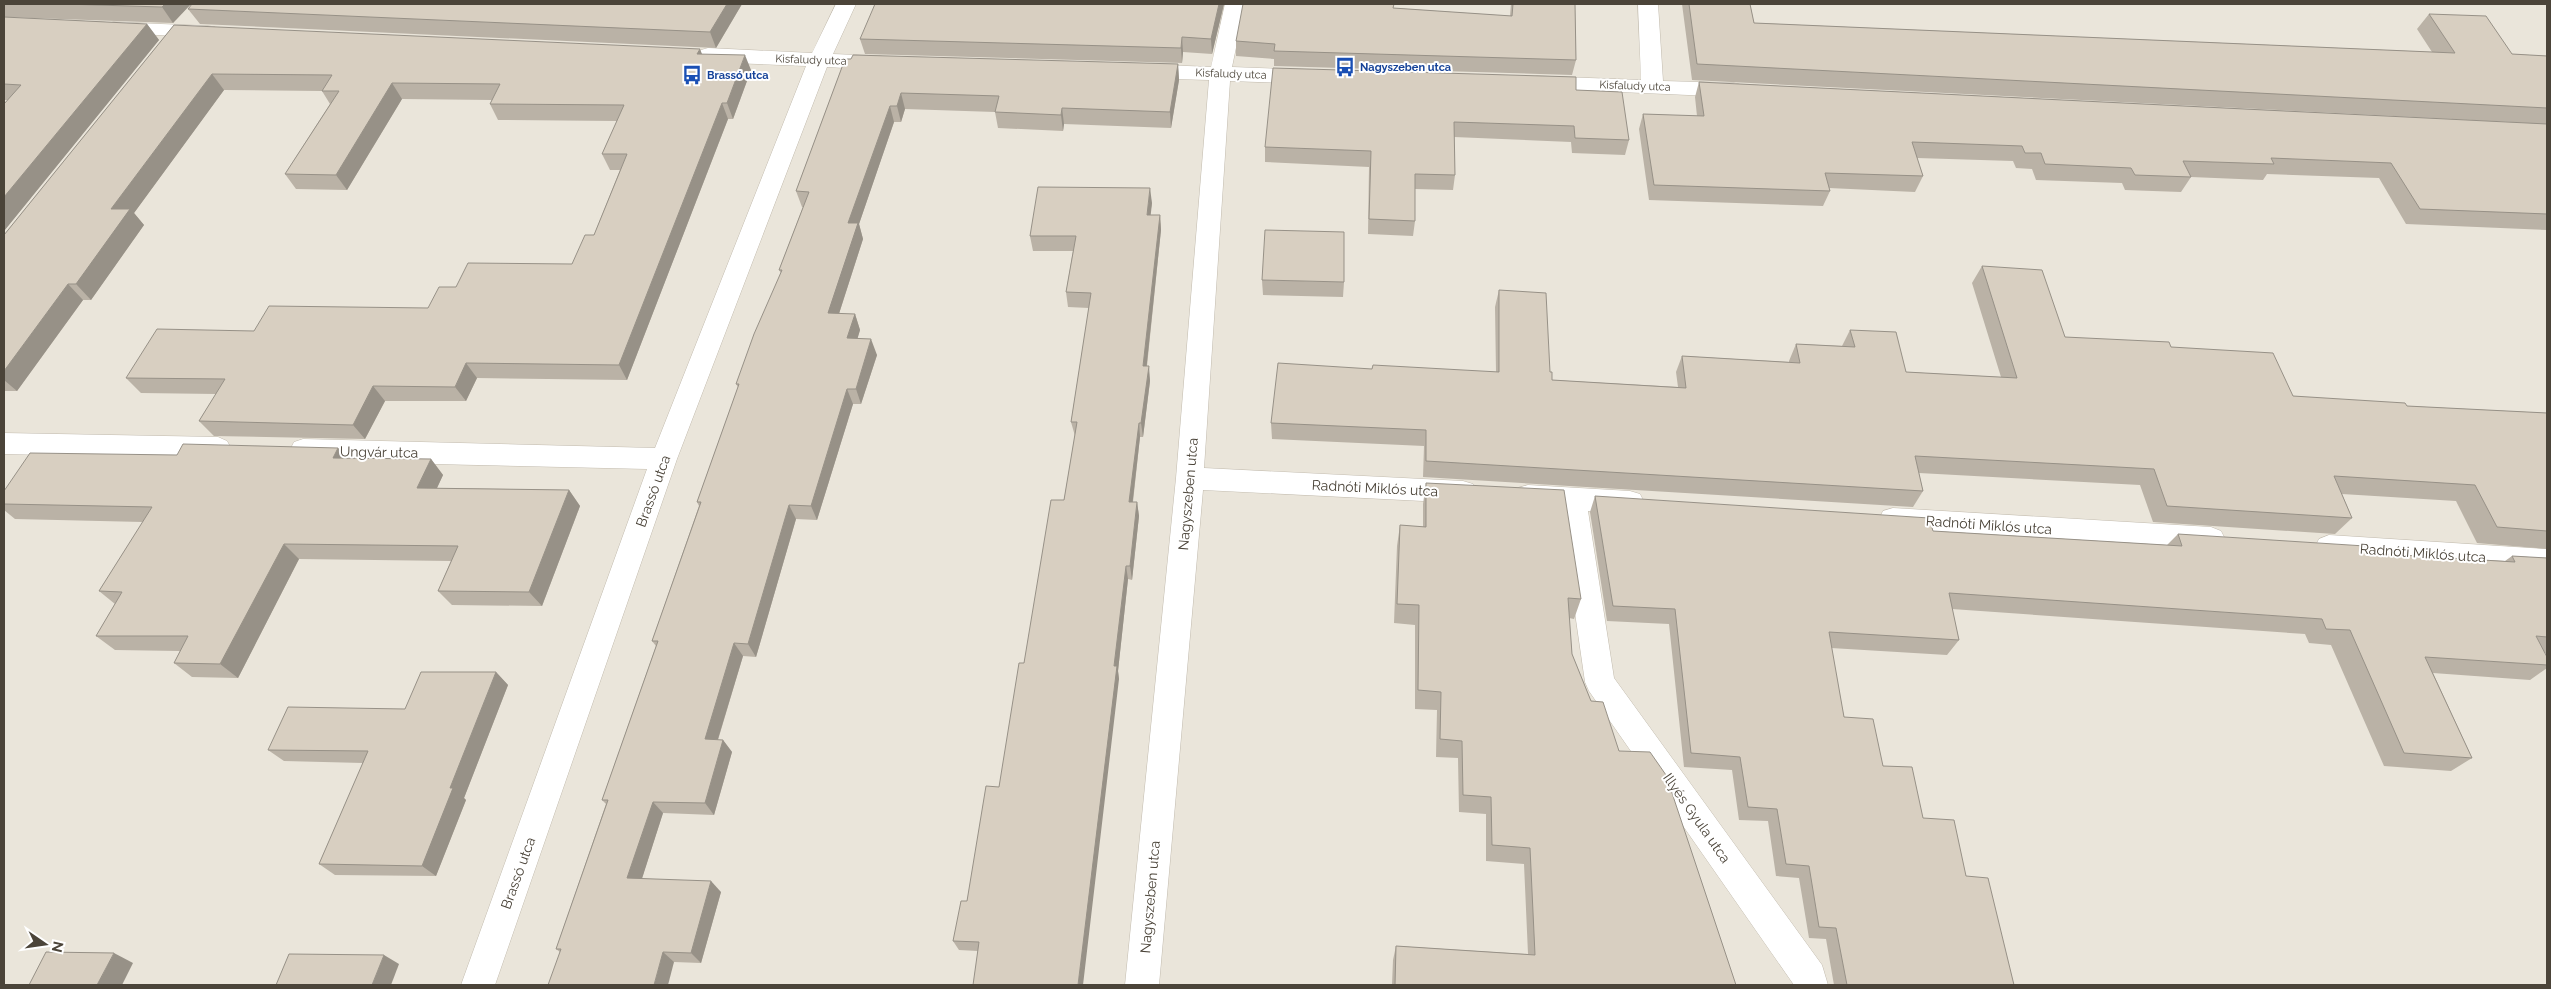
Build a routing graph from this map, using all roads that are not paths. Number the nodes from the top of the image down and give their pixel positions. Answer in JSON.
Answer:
{"nodes":[{"id":1,"x":846,"y":4,"type":"edge"},
{"id":2,"x":1235,"y":4,"type":"edge"},
{"id":3,"x":1648,"y":4,"type":"edge"},
{"id":4,"x":198,"y":10,"type":"edge"},
{"id":5,"x":91,"y":27,"type":"edge"},
{"id":6,"x":179,"y":30,"type":"junction"},
{"id":7,"x":228,"y":33,"type":"edge"},
{"id":8,"x":163,"y":50,"type":"edge"},
{"id":9,"x":691,"y":54,"type":"edge"},
{"id":10,"x":819,"y":60,"type":"junction"},
{"id":11,"x":897,"y":63,"type":"edge"},
{"id":12,"x":1122,"y":71,"type":"edge"},
{"id":13,"x":1220,"y":74,"type":"junction"},
{"id":14,"x":1328,"y":77,"type":"edge"},
{"id":15,"x":1515,"y":82,"type":"edge"},
{"id":16,"x":1652,"y":86,"type":"junction"},
{"id":17,"x":1755,"y":92,"type":"edge"},
{"id":18,"x":4,"y":442,"type":"edge"},
{"id":19,"x":240,"y":448,"type":"edge"},
{"id":20,"x":280,"y":450,"type":"edge"},
{"id":21,"x":664,"y":459,"type":"junction"},
{"id":22,"x":1190,"y":478,"type":"junction"},
{"id":23,"x":1572,"y":498,"type":"junction"},
{"id":24,"x":1651,"y":503,"type":"edge"},
{"id":25,"x":1870,"y":517,"type":"edge"},
{"id":26,"x":2239,"y":541,"type":"edge"},
{"id":27,"x":2308,"y":546,"type":"edge"},
{"id":28,"x":2547,"y":561,"type":"edge"},
{"id":29,"x":478,"y":985,"type":"edge"},
{"id":30,"x":1142,"y":985,"type":"edge"},
{"id":31,"x":1811,"y":985,"type":"edge"}],
"edges":[{"from":1,"to":10,"type":"street","name":"Brassó utca"},
{"from":2,"to":13,"type":"street","name":"Nagyszeben utca"},
{"from":3,"to":16,"type":"street"},
{"from":4,"to":6,"type":"street"},
{"from":5,"to":6,"type":"street"},
{"from":6,"to":7,"type":"street"},
{"from":6,"to":8,"type":"street"},
{"from":9,"to":10,"type":"street","name":"Kisfaludy utca"},
{"from":10,"to":11,"type":"street","name":"Kisfaludy utca"},
{"from":10,"to":21,"type":"street","name":"Brassó utca"},
{"from":12,"to":13,"type":"street","name":"Kisfaludy utca"},
{"from":13,"to":14,"type":"street","name":"Kisfaludy utca"},
{"from":13,"to":22,"type":"street","name":"Nagyszeben utca"},
{"from":15,"to":16,"type":"street","name":"Kisfaludy utca"},
{"from":16,"to":17,"type":"street","name":"Kisfaludy utca"},
{"from":18,"to":19,"type":"street"},
{"from":20,"to":21,"type":"street","name":"Ungvár utca"},
{"from":21,"to":29,"type":"street","name":"Brassó utca"},
{"from":22,"to":23,"type":"street","name":"Radnóti Miklós utca"},
{"from":22,"to":30,"type":"street","name":"Nagyszeben utca"},
{"from":23,"to":24,"type":"street","name":"Radnóti Miklós utca"},
{"from":23,"to":31,"type":"street","name":"Illyés Gyula utca"},
{"from":25,"to":26,"type":"street","name":"Radnóti Miklós utca"},
{"from":27,"to":28,"type":"street","name":"Radnóti Miklós utca"}]}
